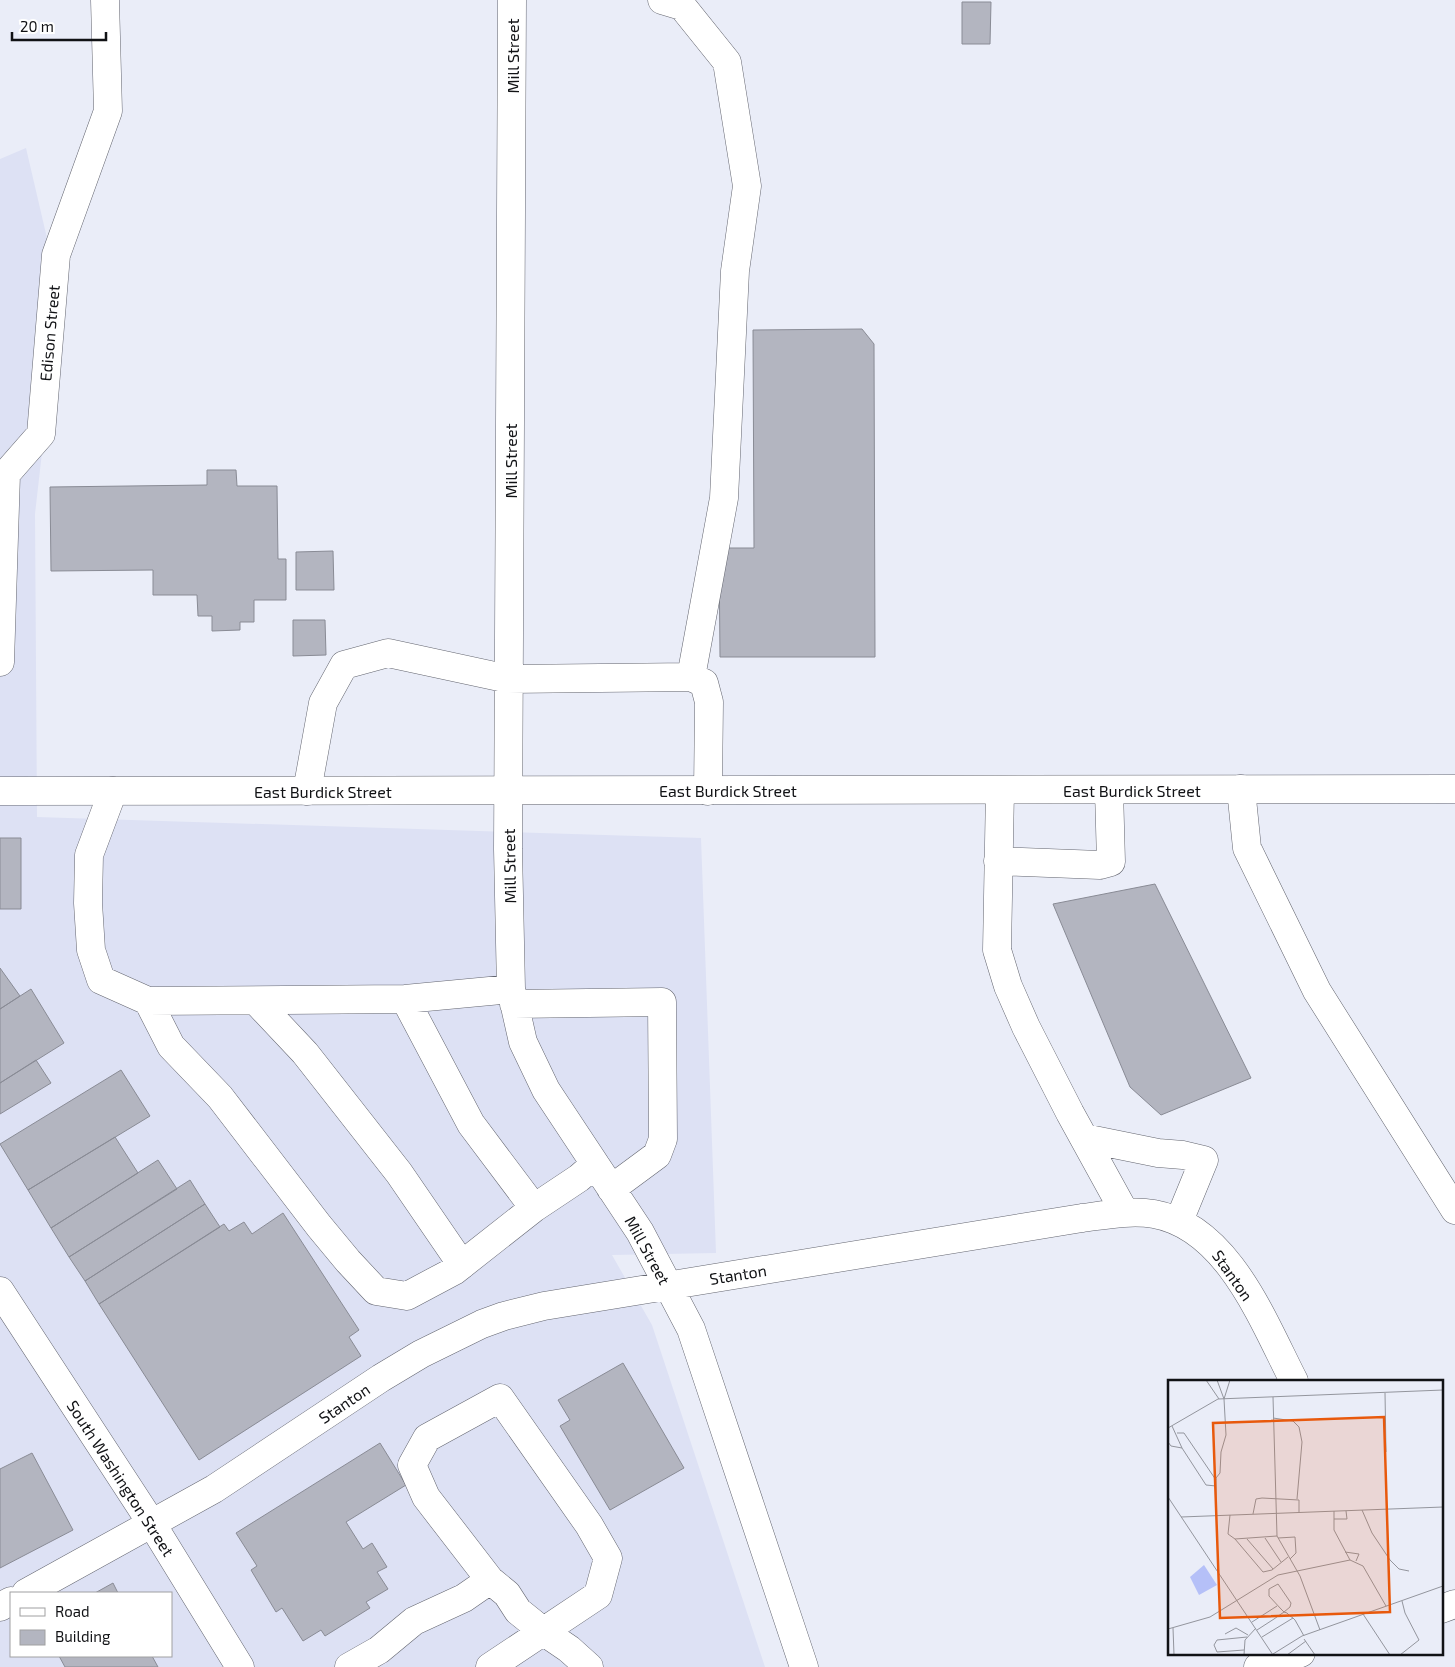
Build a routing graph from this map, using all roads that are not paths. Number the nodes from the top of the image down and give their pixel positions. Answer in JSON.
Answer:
{"nodes":[{"id":1,"x":105,"y":0,"type":"edge"},
{"id":2,"x":512,"y":0,"type":"edge"},
{"id":3,"x":662,"y":0,"type":"edge"},
{"id":4,"x":3,"y":489,"type":"edge"},
{"id":5,"x":2,"y":541,"type":"edge"},
{"id":6,"x":0,"y":662,"type":"edge"},
{"id":7,"x":691,"y":677,"type":"junction"},
{"id":8,"x":509,"y":679,"type":"junction"},
{"id":9,"x":1241,"y":789,"type":"junction"},
{"id":10,"x":508,"y":790,"type":"junction"},
{"id":11,"x":1000,"y":790,"type":"junction"},
{"id":12,"x":1109,"y":790,"type":"junction"},
{"id":13,"x":1455,"y":790,"type":"edge"},
{"id":14,"x":0,"y":791,"type":"edge"},
{"id":15,"x":112,"y":791,"type":"junction"},
{"id":16,"x":307,"y":791,"type":"junction"},
{"id":17,"x":708,"y":791,"type":"junction"},
{"id":18,"x":998,"y":861,"type":"junction"},
{"id":19,"x":512,"y":997,"type":"junction"},
{"id":20,"x":405,"y":999,"type":"junction"},
{"id":21,"x":148,"y":1001,"type":"junction"},
{"id":22,"x":256,"y":1001,"type":"junction"},
{"id":23,"x":1084,"y":1138,"type":"junction"},
{"id":24,"x":595,"y":1164,"type":"junction"},
{"id":25,"x":611,"y":1189,"type":"junction"},
{"id":26,"x":534,"y":1208,"type":"junction"},
{"id":27,"x":1455,"y":1210,"type":"edge"},
{"id":28,"x":1125,"y":1213,"type":"junction"},
{"id":29,"x":1179,"y":1221,"type":"junction"},
{"id":30,"x":462,"y":1265,"type":"junction"},
{"id":31,"x":668,"y":1286,"type":"junction"},
{"id":32,"x":0,"y":1291,"type":"edge"},
{"id":33,"x":1293,"y":1380,"type":"edge"},
{"id":34,"x":152,"y":1524,"type":"junction"},
{"id":35,"x":490,"y":1580,"type":"junction"},
{"id":36,"x":28,"y":1592,"type":"edge"},
{"id":37,"x":1455,"y":1604,"type":"edge"},
{"id":38,"x":1442,"y":1609,"type":"edge"},
{"id":39,"x":544,"y":1632,"type":"junction"},
{"id":40,"x":1298,"y":1654,"type":"edge"},
{"id":41,"x":240,"y":1667,"type":"edge"},
{"id":42,"x":349,"y":1667,"type":"edge"},
{"id":43,"x":490,"y":1667,"type":"edge"},
{"id":44,"x":589,"y":1667,"type":"edge"},
{"id":45,"x":804,"y":1667,"type":"edge"},
{"id":46,"x":1258,"y":1667,"type":"edge"}],
"edges":[{"from":1,"to":4,"type":"street","name":"Edison Street"},
{"from":2,"to":8,"type":"street","name":"Mill Street"},
{"from":3,"to":7,"type":"street"},
{"from":4,"to":5,"type":"street","name":"Edison Street"},
{"from":5,"to":6,"type":"street","name":"Edison Street"},
{"from":7,"to":8,"type":"street"},
{"from":7,"to":17,"type":"street"},
{"from":8,"to":10,"type":"street","name":"Mill Street"},
{"from":8,"to":16,"type":"street"},
{"from":9,"to":12,"type":"street","name":"East Burdick Street"},
{"from":9,"to":13,"type":"street","name":"East Burdick Street"},
{"from":9,"to":27,"type":"street"},
{"from":10,"to":16,"type":"street","name":"East Burdick Street"},
{"from":10,"to":17,"type":"street","name":"East Burdick Street"},
{"from":10,"to":19,"type":"street","name":"Mill Street"},
{"from":11,"to":12,"type":"street","name":"East Burdick Street"},
{"from":11,"to":17,"type":"street","name":"East Burdick Street"},
{"from":11,"to":18,"type":"street"},
{"from":12,"to":18,"type":"street"},
{"from":14,"to":15,"type":"street","name":"East Burdick Street"},
{"from":15,"to":16,"type":"street","name":"East Burdick Street"},
{"from":15,"to":21,"type":"street"},
{"from":18,"to":23,"type":"street"},
{"from":19,"to":20,"type":"street"},
{"from":19,"to":24,"type":"street","name":"Mill Street"},
{"from":19,"to":25,"type":"street"},
{"from":20,"to":22,"type":"street"},
{"from":20,"to":26,"type":"street"},
{"from":21,"to":22,"type":"street"},
{"from":21,"to":30,"type":"street"},
{"from":22,"to":30,"type":"street"},
{"from":23,"to":28,"type":"street"},
{"from":23,"to":29,"type":"street"},
{"from":24,"to":25,"type":"street","name":"Mill Street"},
{"from":24,"to":26,"type":"street"},
{"from":25,"to":31,"type":"street","name":"Mill Street"},
{"from":26,"to":30,"type":"street"},
{"from":28,"to":29,"type":"street","name":"Stanton"},
{"from":28,"to":31,"type":"street","name":"Stanton"},
{"from":29,"to":33,"type":"street","name":"Stanton"},
{"from":31,"to":34,"type":"street","name":"Stanton"},
{"from":31,"to":45,"type":"street","name":"Mill Street"},
{"from":32,"to":34,"type":"street","name":"South Washington Street"},
{"from":34,"to":36,"type":"street","name":"Stanton"},
{"from":34,"to":41,"type":"street","name":"South Washington Street"},
{"from":35,"to":39,"type":"street"},
{"from":35,"to":39,"type":"street"},
{"from":35,"to":42,"type":"street"},
{"from":37,"to":38,"type":"street"},
{"from":39,"to":43,"type":"street"},
{"from":39,"to":44,"type":"street"},
{"from":40,"to":46,"type":"street"}]}
